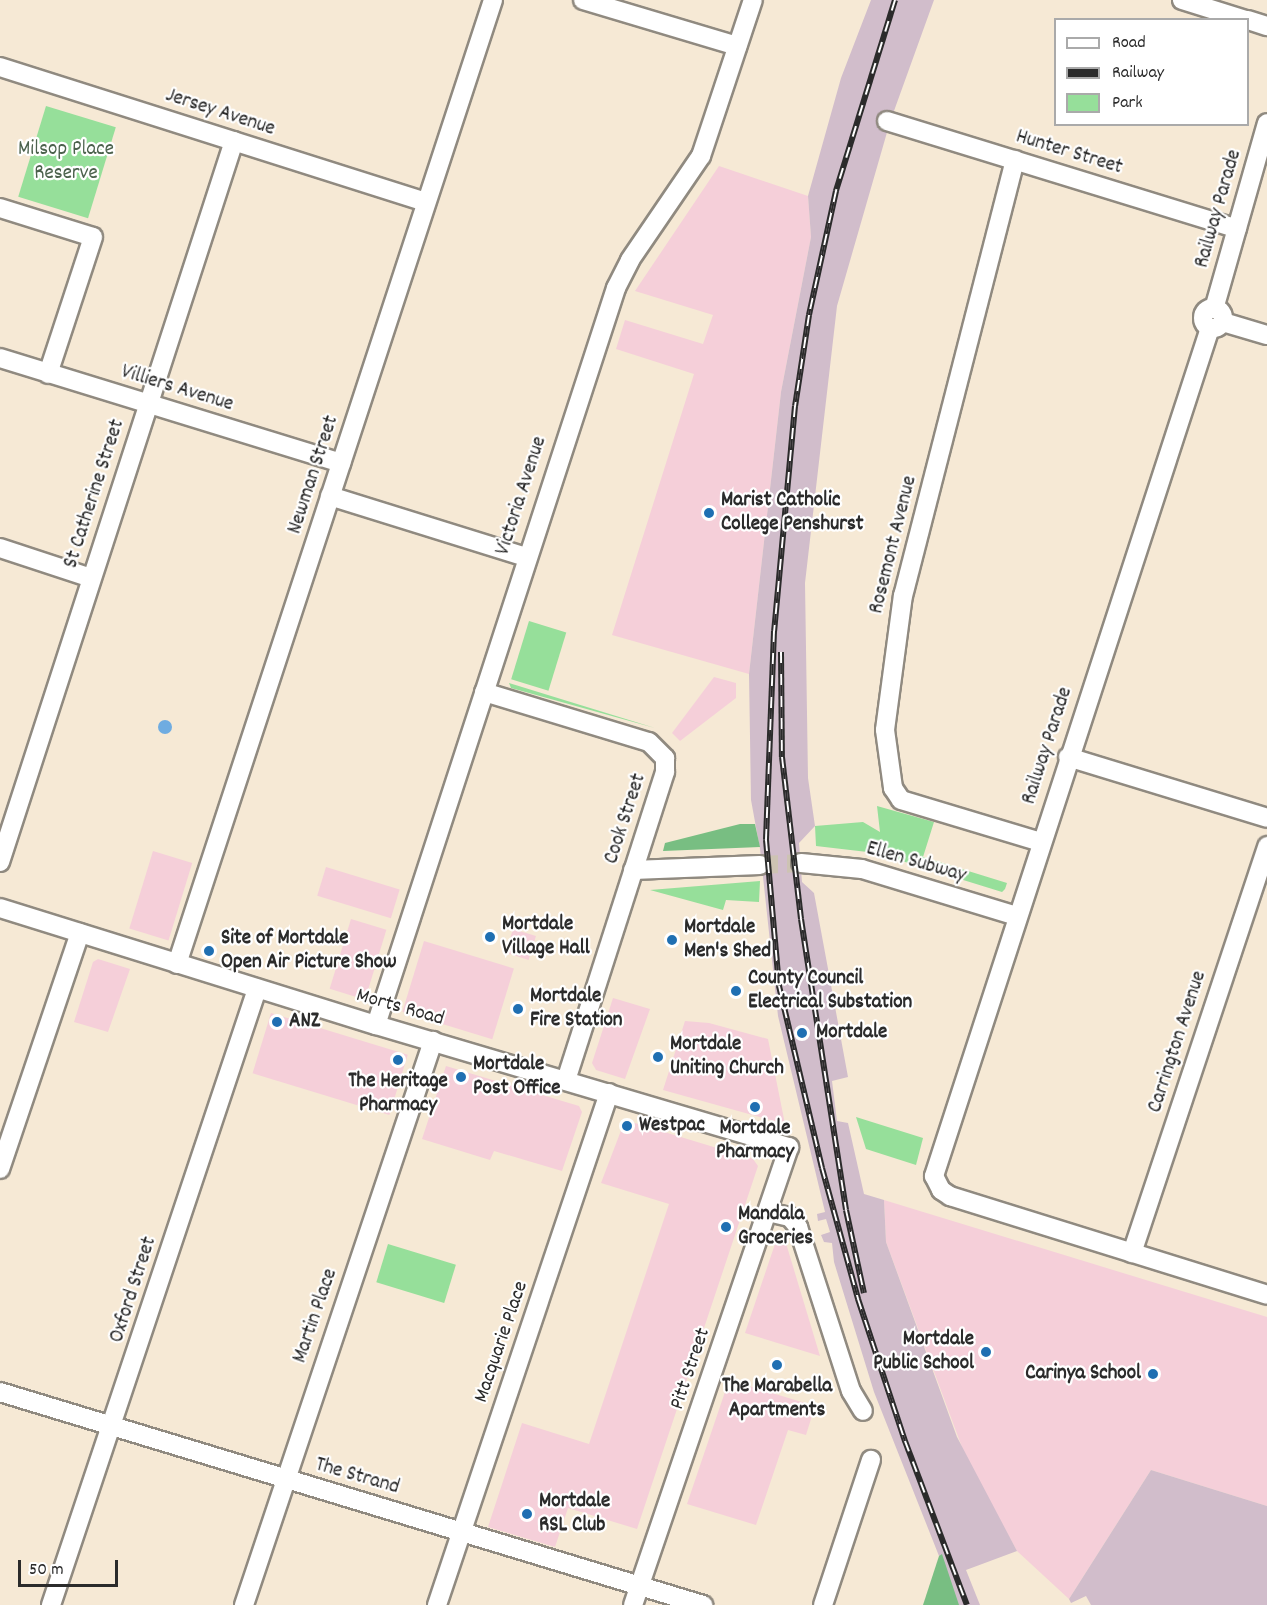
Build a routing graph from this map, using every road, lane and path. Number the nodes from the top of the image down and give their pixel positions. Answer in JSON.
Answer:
{"nodes":[{"id":1,"x":493,"y":0,"type":"edge"},
{"id":2,"x":583,"y":0,"type":"edge"},
{"id":3,"x":753,"y":0,"type":"edge"},
{"id":4,"x":1182,"y":0,"type":"edge"},
{"id":5,"x":1240,"y":18,"type":"edge"},
{"id":6,"x":1249,"y":21,"type":"edge"},
{"id":7,"x":1267,"y":26,"type":"edge"},
{"id":8,"x":737,"y":46,"type":"junction"},
{"id":9,"x":0,"y":67,"type":"edge"},
{"id":10,"x":887,"y":121,"type":"dead end"},
{"id":11,"x":1267,"y":124,"type":"edge"},
{"id":12,"x":234,"y":141,"type":"junction"},
{"id":13,"x":1015,"y":159,"type":"junction"},
{"id":14,"x":426,"y":202,"type":"junction"},
{"id":15,"x":0,"y":208,"type":"edge"},
{"id":16,"x":1237,"y":229,"type":"junction"},
{"id":17,"x":1216,"y":320,"type":"junction"},
{"id":18,"x":1267,"y":334,"type":"edge"},
{"id":19,"x":0,"y":358,"type":"edge"},
{"id":20,"x":48,"y":374,"type":"junction"},
{"id":21,"x":148,"y":405,"type":"junction"},
{"id":22,"x":341,"y":463,"type":"junction"},
{"id":23,"x":330,"y":496,"type":"junction"},
{"id":24,"x":0,"y":548,"type":"edge"},
{"id":25,"x":526,"y":557,"type":"junction"},
{"id":26,"x":90,"y":578,"type":"junction"},
{"id":27,"x":484,"y":692,"type":"junction"},
{"id":28,"x":1068,"y":757,"type":"junction"},
{"id":29,"x":1267,"y":818,"type":"edge"},
{"id":30,"x":1041,"y":842,"type":"junction"},
{"id":31,"x":1267,"y":846,"type":"edge"},
{"id":32,"x":0,"y":862,"type":"edge"},
{"id":33,"x":801,"y":863,"type":"tunnel mouth"},
{"id":34,"x":760,"y":865,"type":"tunnel mouth"},
{"id":35,"x":633,"y":870,"type":"junction"},
{"id":36,"x":0,"y":908,"type":"edge"},
{"id":37,"x":1017,"y":916,"type":"junction"},
{"id":38,"x":80,"y":933,"type":"junction"},
{"id":39,"x":177,"y":964,"type":"junction"},
{"id":40,"x":257,"y":989,"type":"junction"},
{"id":41,"x":376,"y":1025,"type":"junction"},
{"id":42,"x":433,"y":1041,"type":"junction"},
{"id":43,"x":566,"y":1081,"type":"junction"},
{"id":44,"x":609,"y":1093,"type":"junction"},
{"id":45,"x":789,"y":1147,"type":"joint"},
{"id":46,"x":0,"y":1169,"type":"edge"},
{"id":47,"x":768,"y":1212,"type":"junction"},
{"id":48,"x":1132,"y":1253,"type":"junction"},
{"id":49,"x":1267,"y":1295,"type":"edge"},
{"id":50,"x":0,"y":1392,"type":"edge"},
{"id":51,"x":863,"y":1411,"type":"dead end"},
{"id":52,"x":112,"y":1426,"type":"junction"},
{"id":53,"x":871,"y":1460,"type":"dead end"},
{"id":54,"x":285,"y":1480,"type":"junction"},
{"id":55,"x":462,"y":1531,"type":"junction"},
{"id":56,"x":639,"y":1585,"type":"junction"},
{"id":57,"x":51,"y":1605,"type":"edge"},
{"id":58,"x":244,"y":1605,"type":"edge"},
{"id":59,"x":437,"y":1605,"type":"edge"},
{"id":60,"x":633,"y":1605,"type":"edge"},
{"id":61,"x":703,"y":1605,"type":"edge"},
{"id":62,"x":823,"y":1605,"type":"edge"}],
"edges":[{"from":1,"to":14,"type":"street","name":"Newman Street"},
{"from":2,"to":8,"type":"street"},
{"from":3,"to":8,"type":"street","name":"Victoria Avenue"},
{"from":4,"to":5,"type":"street"},
{"from":6,"to":7,"type":"street"},
{"from":8,"to":25,"type":"street","name":"Victoria Avenue"},
{"from":9,"to":12,"type":"street","name":"Jersey Avenue"},
{"from":10,"to":13,"type":"street","name":"Hunter Street"},
{"from":11,"to":16,"type":"street","name":"Railway Parade"},
{"from":12,"to":14,"type":"street","name":"Jersey Avenue"},
{"from":12,"to":21,"type":"street","name":"St Catherine Street"},
{"from":13,"to":16,"type":"street","name":"Hunter Street"},
{"from":13,"to":30,"type":"street","name":"Rosemont Avenue"},
{"from":14,"to":22,"type":"street","name":"Newman Street"},
{"from":15,"to":20,"type":"street"},
{"from":16,"to":17,"type":"street","name":"Railway Parade"},
{"from":17,"to":18,"type":"street"},
{"from":17,"to":28,"type":"street","name":"Railway Parade"},
{"from":19,"to":20,"type":"street","name":"Villiers Avenue"},
{"from":20,"to":21,"type":"street","name":"Villiers Avenue"},
{"from":21,"to":22,"type":"street","name":"Villiers Avenue"},
{"from":21,"to":26,"type":"street","name":"St Catherine Street"},
{"from":22,"to":23,"type":"street","name":"Newman Street"},
{"from":23,"to":25,"type":"street"},
{"from":23,"to":39,"type":"street","name":"Newman Street"},
{"from":24,"to":26,"type":"street"},
{"from":25,"to":27,"type":"street","name":"Victoria Avenue"},
{"from":26,"to":32,"type":"street","name":"St Catherine Street"},
{"from":27,"to":35,"type":"street","name":"Cook Street"},
{"from":27,"to":41,"type":"street","name":"Victoria Avenue"},
{"from":28,"to":29,"type":"street"},
{"from":28,"to":30,"type":"street","name":"Railway Parade"},
{"from":30,"to":37,"type":"street","name":"Railway Parade"},
{"from":31,"to":48,"type":"street","name":"Carrington Avenue"},
{"from":33,"to":37,"type":"street","name":"Ellen Subway"},
{"from":34,"to":35,"type":"street"},
{"from":35,"to":43,"type":"street","name":"Cook Street"},
{"from":36,"to":38,"type":"street","name":"Morts Road"},
{"from":37,"to":48,"type":"street","name":"Railway Parade"},
{"from":38,"to":39,"type":"street","name":"Morts Road"},
{"from":38,"to":46,"type":"street"},
{"from":39,"to":40,"type":"street","name":"Morts Road"},
{"from":40,"to":41,"type":"street","name":"Morts Road"},
{"from":40,"to":52,"type":"street","name":"Oxford Street"},
{"from":41,"to":42,"type":"street","name":"Morts Road"},
{"from":42,"to":43,"type":"street","name":"Morts Road"},
{"from":42,"to":54,"type":"street","name":"Martin Place"},
{"from":43,"to":44,"type":"street","name":"Morts Road"},
{"from":44,"to":45,"type":"street","name":"Morts Road"},
{"from":44,"to":55,"type":"street","name":"Macquarie Place"},
{"from":45,"to":47,"type":"street","name":"Pitt Street"},
{"from":47,"to":51,"type":"street"},
{"from":47,"to":56,"type":"street","name":"Pitt Street"},
{"from":48,"to":49,"type":"street"},
{"from":50,"to":52,"type":"street","name":"The Strand"},
{"from":52,"to":54,"type":"street","name":"The Strand"},
{"from":52,"to":57,"type":"street","name":"Oxford Street"},
{"from":53,"to":62,"type":"street"},
{"from":54,"to":55,"type":"street","name":"The Strand"},
{"from":54,"to":58,"type":"street","name":"Martin Place"},
{"from":55,"to":56,"type":"street","name":"The Strand"},
{"from":55,"to":59,"type":"street","name":"Macquarie Place"},
{"from":56,"to":60,"type":"street","name":"Pitt Street"},
{"from":56,"to":61,"type":"street","name":"The Strand"}]}
